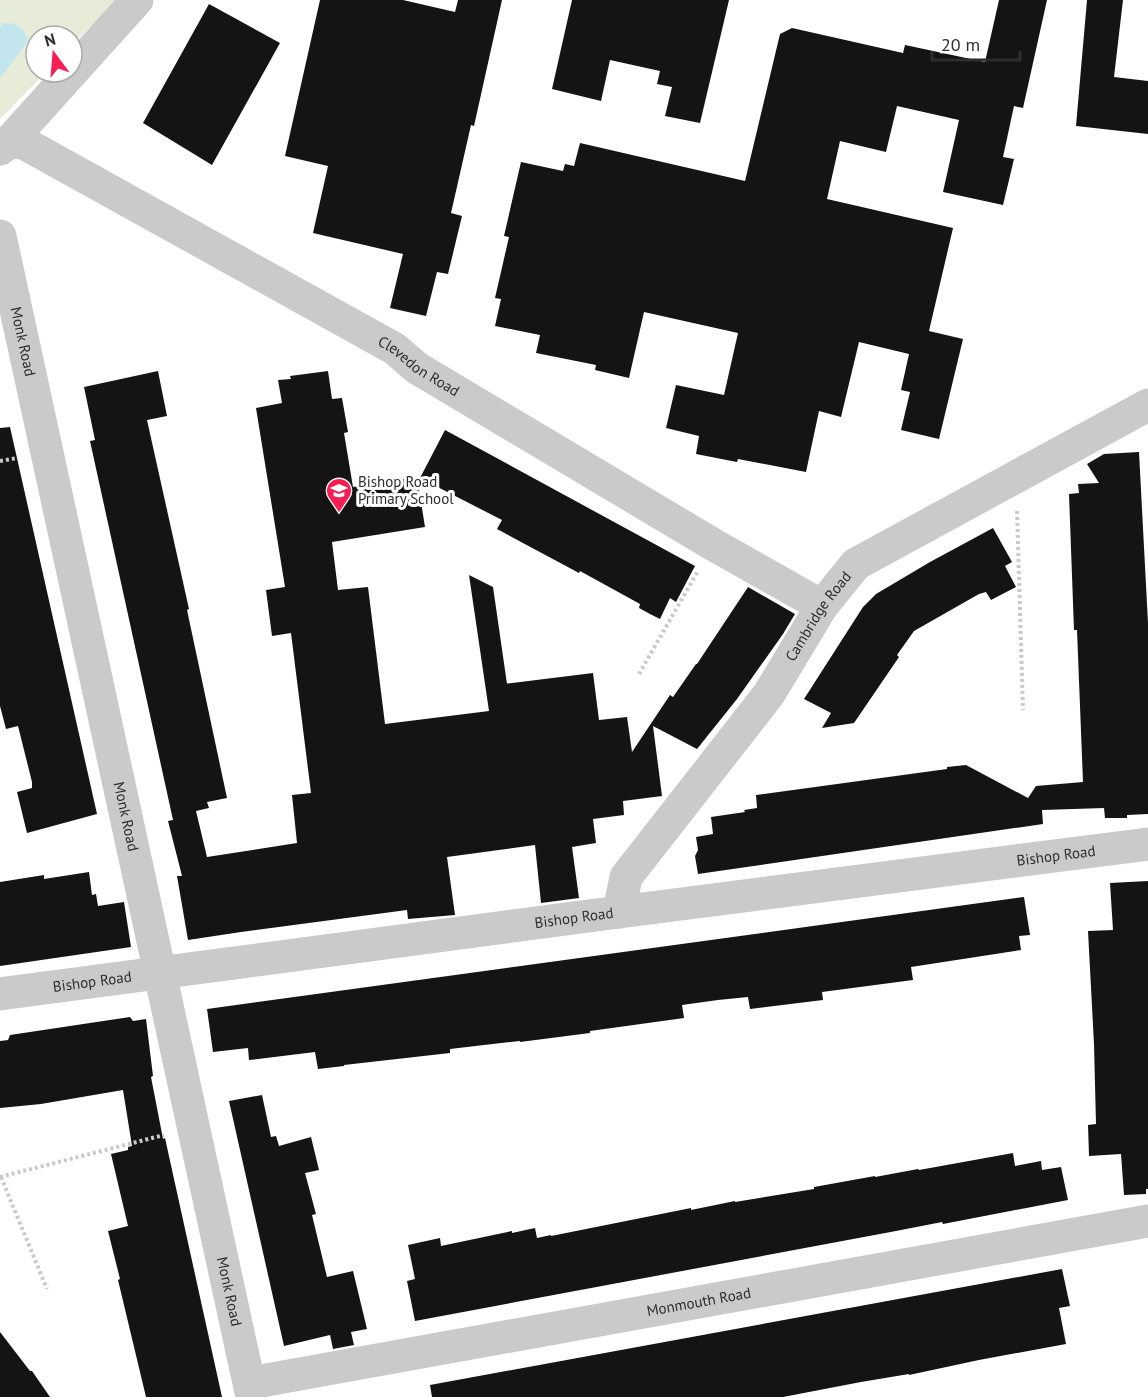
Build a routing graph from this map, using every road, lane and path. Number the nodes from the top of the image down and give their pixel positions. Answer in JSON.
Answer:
{"nodes":[{"id":1,"x":137,"y":0,"type":"edge"},
{"id":2,"x":4,"y":146,"type":"edge"},
{"id":3,"x":0,"y":236,"type":"edge"},
{"id":4,"x":1148,"y":405,"type":"edge"},
{"id":5,"x":1016,"y":477,"type":"junction"},
{"id":6,"x":714,"y":545,"type":"junction"},
{"id":7,"x":822,"y":606,"type":"junction"},
{"id":8,"x":639,"y":674,"type":"dead end"},
{"id":9,"x":1023,"y":710,"type":"dead end"},
{"id":10,"x":1148,"y":844,"type":"edge"},
{"id":11,"x":619,"y":912,"type":"junction"},
{"id":12,"x":160,"y":973,"type":"junction"},
{"id":13,"x":0,"y":994,"type":"edge"},
{"id":14,"x":194,"y":1127,"type":"junction"},
{"id":15,"x":1,"y":1177,"type":"edge"},
{"id":16,"x":1148,"y":1221,"type":"edge"},
{"id":17,"x":47,"y":1289,"type":"dead end"},
{"id":18,"x":251,"y":1390,"type":"edge"}],
"edges":[{"from":1,"to":2,"type":"street"},
{"from":2,"to":6,"type":"street","name":"Clevedon Road"},
{"from":3,"to":12,"type":"street","name":"Monk Road"},
{"from":4,"to":5,"type":"street","name":"Cambridge Road"},
{"from":5,"to":7,"type":"street","name":"Cambridge Road"},
{"from":5,"to":9,"type":"path"},
{"from":6,"to":7,"type":"street","name":"Clevedon Road"},
{"from":6,"to":8,"type":"path"},
{"from":7,"to":11,"type":"street","name":"Cambridge Road"},
{"from":10,"to":11,"type":"street","name":"Bishop Road"},
{"from":11,"to":12,"type":"street","name":"Bishop Road"},
{"from":12,"to":13,"type":"street","name":"Bishop Road"},
{"from":12,"to":14,"type":"street","name":"Monk Road"},
{"from":14,"to":15,"type":"path"},
{"from":14,"to":18,"type":"street","name":"Monk Road"},
{"from":15,"to":17,"type":"path"},
{"from":16,"to":18,"type":"street","name":"Monmouth Road"}]}
